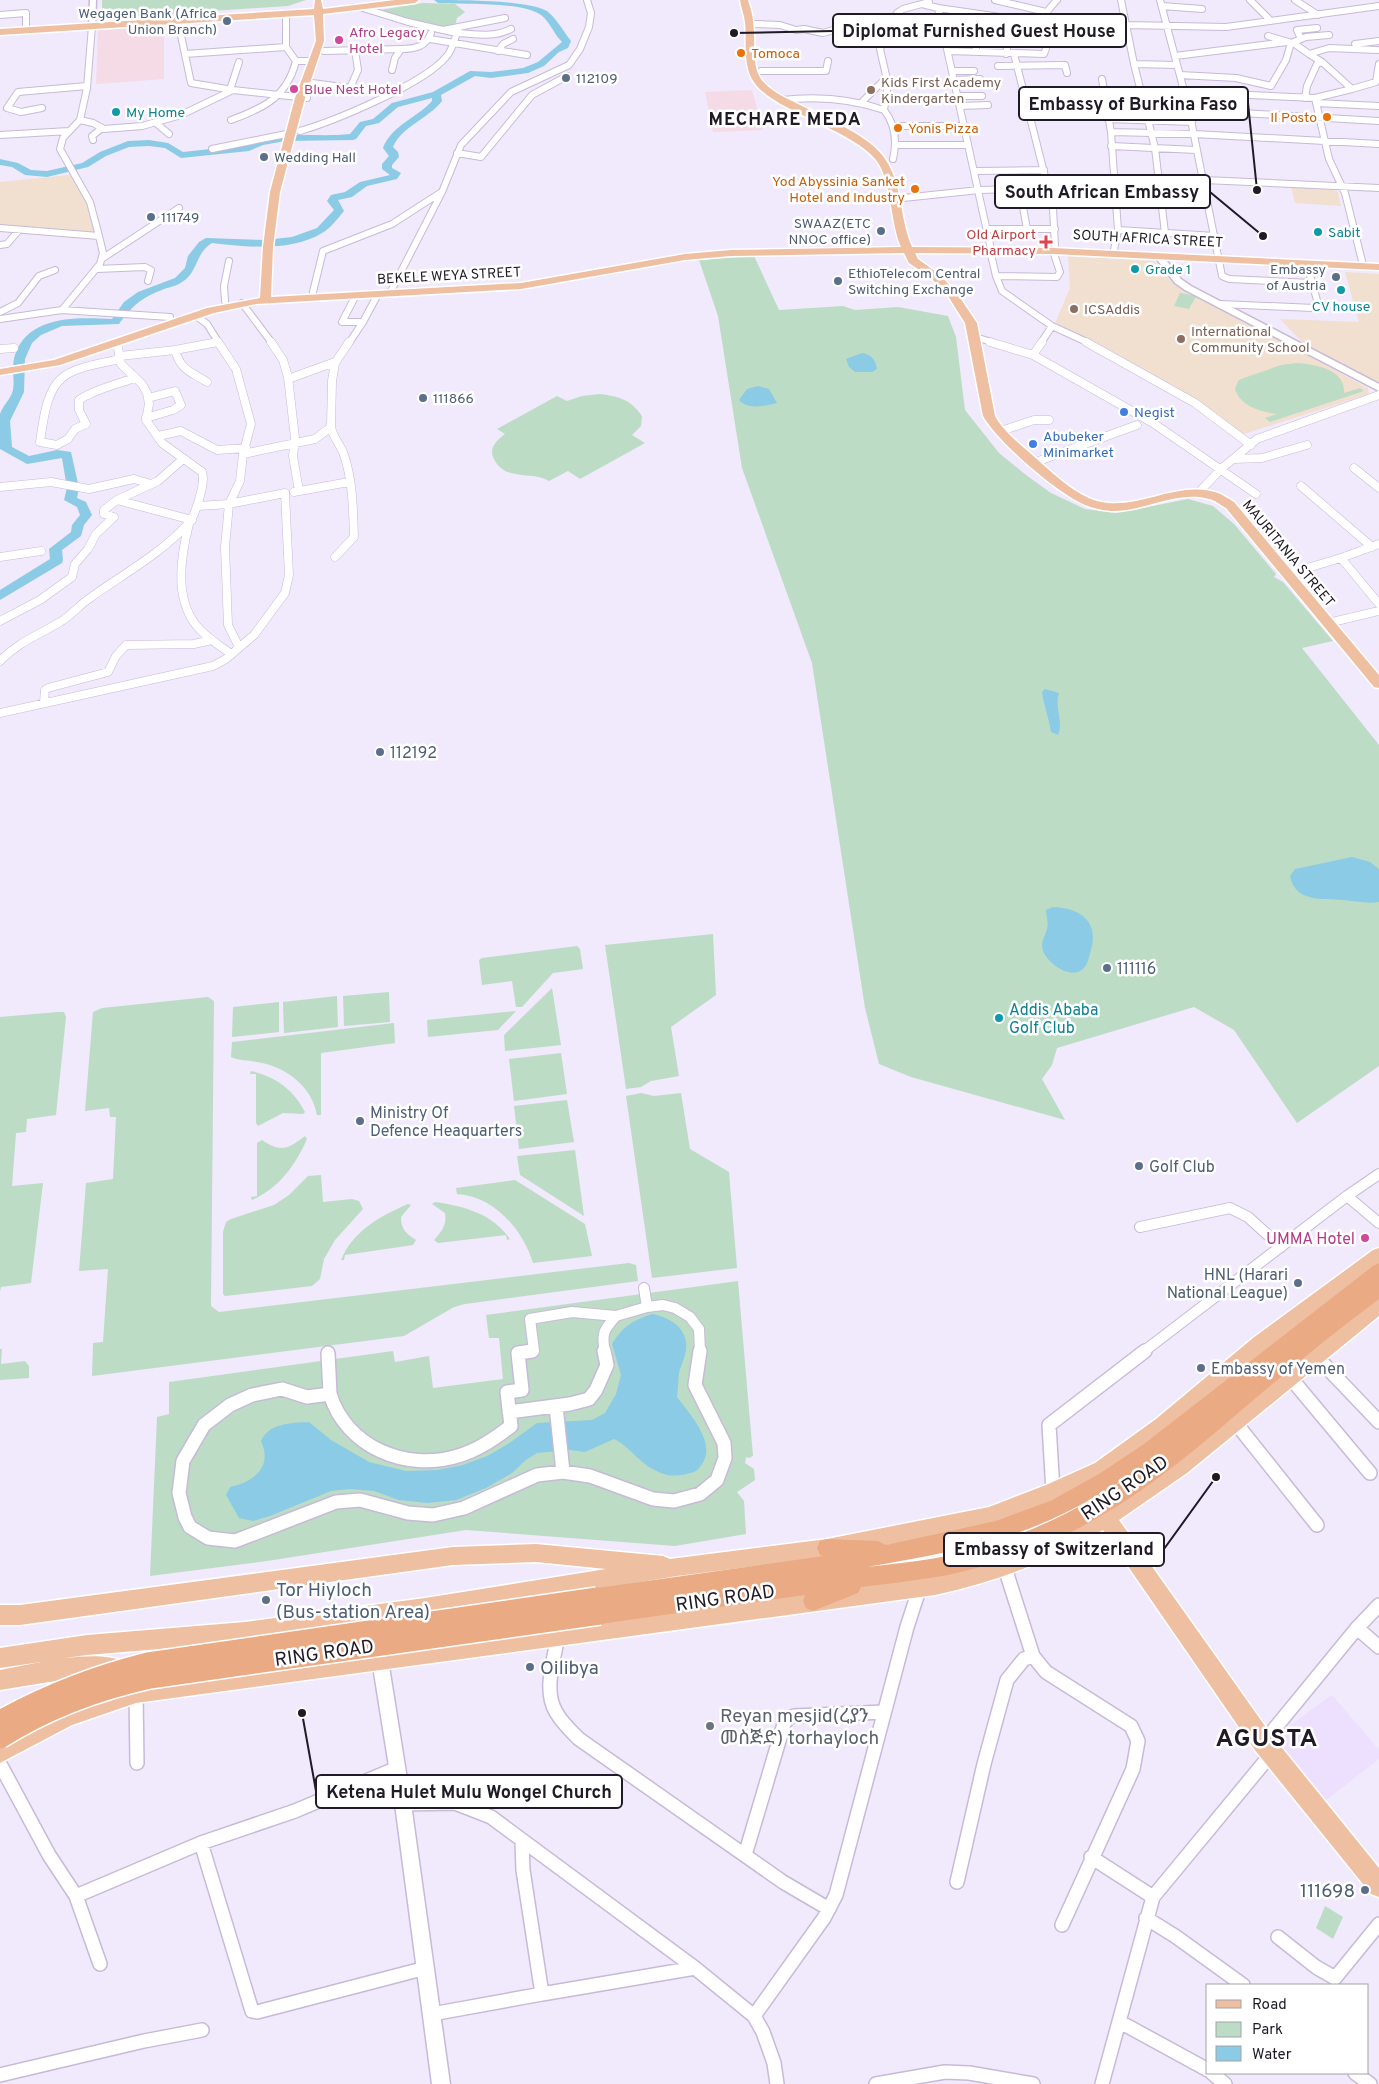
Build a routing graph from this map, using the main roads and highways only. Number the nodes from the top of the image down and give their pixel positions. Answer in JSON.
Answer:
{"nodes":[{"id":1,"x":311,"y":0,"type":"edge"},
{"id":2,"x":340,"y":0,"type":"edge"},
{"id":3,"x":396,"y":0,"type":"edge"},
{"id":4,"x":414,"y":0,"type":"edge"},
{"id":5,"x":744,"y":0,"type":"edge"},
{"id":6,"x":752,"y":0,"type":"edge"},
{"id":7,"x":318,"y":6,"type":"edge"},
{"id":8,"x":330,"y":6,"type":"edge"},
{"id":9,"x":364,"y":6,"type":"junction"},
{"id":10,"x":288,"y":12,"type":"junction"},
{"id":11,"x":333,"y":20,"type":"dead end"},
{"id":12,"x":92,"y":24,"type":"junction"},
{"id":13,"x":320,"y":26,"type":"junction"},
{"id":14,"x":0,"y":28,"type":"edge"},
{"id":15,"x":0,"y":32,"type":"edge"},
{"id":16,"x":303,"y":98,"type":"junction"},
{"id":17,"x":785,"y":99,"type":"junction"},
{"id":18,"x":912,"y":247,"type":"junction"},
{"id":19,"x":1054,"y":249,"type":"junction"},
{"id":20,"x":1220,"y":258,"type":"junction"},
{"id":21,"x":1379,"y":262,"type":"edge"},
{"id":22,"x":1379,"y":267,"type":"edge"},
{"id":23,"x":391,"y":291,"type":"junction"},
{"id":24,"x":271,"y":294,"type":"junction"},
{"id":25,"x":294,"y":294,"type":"joint"},
{"id":26,"x":0,"y":367,"type":"edge"},
{"id":27,"x":22,"y":367,"type":"junction"},
{"id":28,"x":0,"y":372,"type":"edge"},
{"id":29,"x":1379,"y":684,"type":"edge"},
{"id":30,"x":1379,"y":1255,"type":"edge"},
{"id":31,"x":1379,"y":1271,"type":"edge"},
{"id":32,"x":1379,"y":1288,"type":"edge"},
{"id":33,"x":1379,"y":1306,"type":"edge"},
{"id":34,"x":1109,"y":1518,"type":"junction"},
{"id":35,"x":826,"y":1548,"type":"junction"},
{"id":36,"x":900,"y":1552,"type":"junction"},
{"id":37,"x":677,"y":1567,"type":"junction"},
{"id":38,"x":874,"y":1577,"type":"junction"},
{"id":39,"x":813,"y":1601,"type":"junction"},
{"id":40,"x":599,"y":1606,"type":"junction"},
{"id":41,"x":425,"y":1608,"type":"joint"},
{"id":42,"x":0,"y":1615,"type":"edge"},
{"id":43,"x":0,"y":1658,"type":"edge"},
{"id":44,"x":0,"y":1680,"type":"edge"},
{"id":45,"x":181,"y":1686,"type":"junction"},
{"id":46,"x":0,"y":1721,"type":"edge"},
{"id":47,"x":0,"y":1738,"type":"edge"},
{"id":48,"x":1269,"y":1745,"type":"junction"},
{"id":49,"x":0,"y":1752,"type":"edge"},
{"id":50,"x":1379,"y":1872,"type":"edge"},
{"id":51,"x":1379,"y":1886,"type":"edge"}],
"edges":[{"from":1,"to":10,"type":"main road"},
{"from":2,"to":9,"type":"main road"},
{"from":3,"to":9,"type":"main road"},
{"from":4,"to":9,"type":"main road"},
{"from":5,"to":17,"type":"main road"},
{"from":6,"to":17,"type":"main road"},
{"from":7,"to":8,"type":"main road"},
{"from":7,"to":10,"type":"main road"},
{"from":7,"to":13,"type":"main road"},
{"from":8,"to":9,"type":"main road"},
{"from":8,"to":16,"type":"main road"},
{"from":9,"to":11,"type":"main road"},
{"from":10,"to":12,"type":"main road"},
{"from":10,"to":13,"type":"main road"},
{"from":12,"to":14,"type":"main road"},
{"from":12,"to":15,"type":"main road"},
{"from":13,"to":16,"type":"main road"},
{"from":16,"to":24,"type":"main road"},
{"from":17,"to":18,"type":"main road"},
{"from":17,"to":18,"type":"main road"},
{"from":18,"to":19,"type":"main road","name":"SOUTH AFRICA STREET"},
{"from":18,"to":23,"type":"main road","name":"BEKELE WEYA STREET"},
{"from":18,"to":29,"type":"main road","name":"MAURITANIA STREET"},
{"from":19,"to":20,"type":"main road","name":"SOUTH AFRICA STREET"},
{"from":19,"to":20,"type":"main road","name":"SOUTH AFRICA STREET"},
{"from":20,"to":21,"type":"main road","name":"SOUTH AFRICA STREET"},
{"from":20,"to":22,"type":"main road","name":"SOUTH AFRICA STREET"},
{"from":23,"to":24,"type":"main road","name":"BEKELE WEYA STREET"},
{"from":23,"to":25,"type":"main road"},
{"from":24,"to":25,"type":"main road"},
{"from":24,"to":27,"type":"main road","name":"BEKELE WEYA STREET"},
{"from":24,"to":27,"type":"main road"},
{"from":26,"to":27,"type":"main road"},
{"from":27,"to":28,"type":"main road","name":"BEKELE WEYA STREET"},
{"from":30,"to":35,"type":"main road","name":"RING ROAD"},
{"from":31,"to":36,"type":"highway","name":"RING ROAD"},
{"from":32,"to":38,"type":"highway","name":"RING ROAD"},
{"from":33,"to":34,"type":"main road"},
{"from":34,"to":39,"type":"main road"},
{"from":34,"to":48,"type":"main road"},
{"from":35,"to":36,"type":"highway"},
{"from":35,"to":37,"type":"main road","name":"RING ROAD"},
{"from":36,"to":40,"type":"highway"},
{"from":37,"to":41,"type":"main road","name":"RING ROAD"},
{"from":37,"to":42,"type":"main road"},
{"from":38,"to":39,"type":"highway"},
{"from":38,"to":40,"type":"highway","name":"RING ROAD"},
{"from":39,"to":45,"type":"main road"},
{"from":40,"to":46,"type":"highway","name":"RING ROAD","bridge":true},
{"from":40,"to":47,"type":"highway","name":"RING ROAD","bridge":true},
{"from":41,"to":43,"type":"main road"},
{"from":44,"to":45,"type":"main road"},
{"from":45,"to":49,"type":"main road"},
{"from":48,"to":50,"type":"main road"},
{"from":48,"to":51,"type":"main road"}]}
